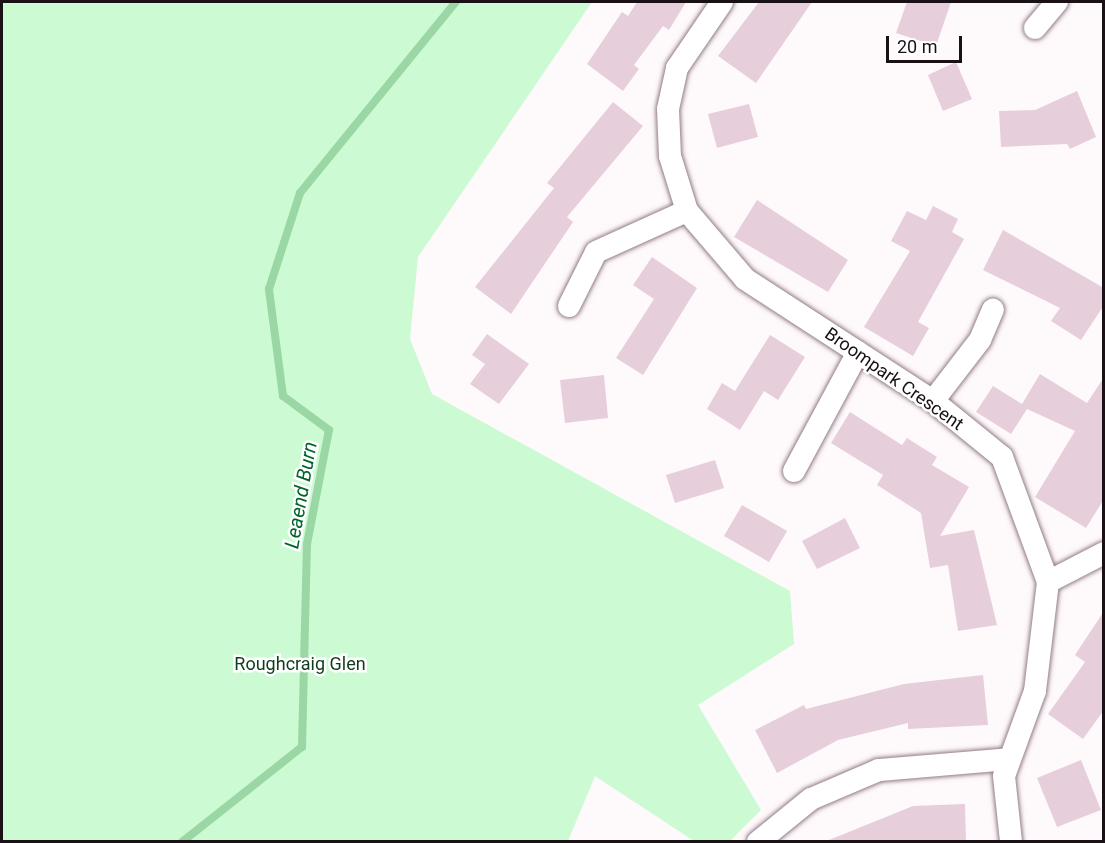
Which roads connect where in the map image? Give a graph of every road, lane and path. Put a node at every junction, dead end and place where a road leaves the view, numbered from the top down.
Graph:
1 (722, 2) edge
2 (1057, 2) edge
3 (1035, 28) dead end
4 (687, 211) junction
5 (569, 306) dead end
6 (993, 310) dead end
7 (858, 352) junction
8 (933, 401) junction
9 (794, 471) dead end
10 (1104, 553) edge
11 (1048, 582) junction
12 (1010, 759) junction
13 (758, 842) edge
14 (1011, 842) edge

1 - 4 street, Broompark Crescent
2 - 3 street
4 - 5 street
4 - 7 street, Broompark Crescent
6 - 8 street
7 - 8 street, Broompark Crescent
7 - 9 street
8 - 11 street, Broompark Crescent
10 - 11 street
11 - 12 street, Broompark Crescent
12 - 13 street
12 - 14 street, Broompark Crescent

